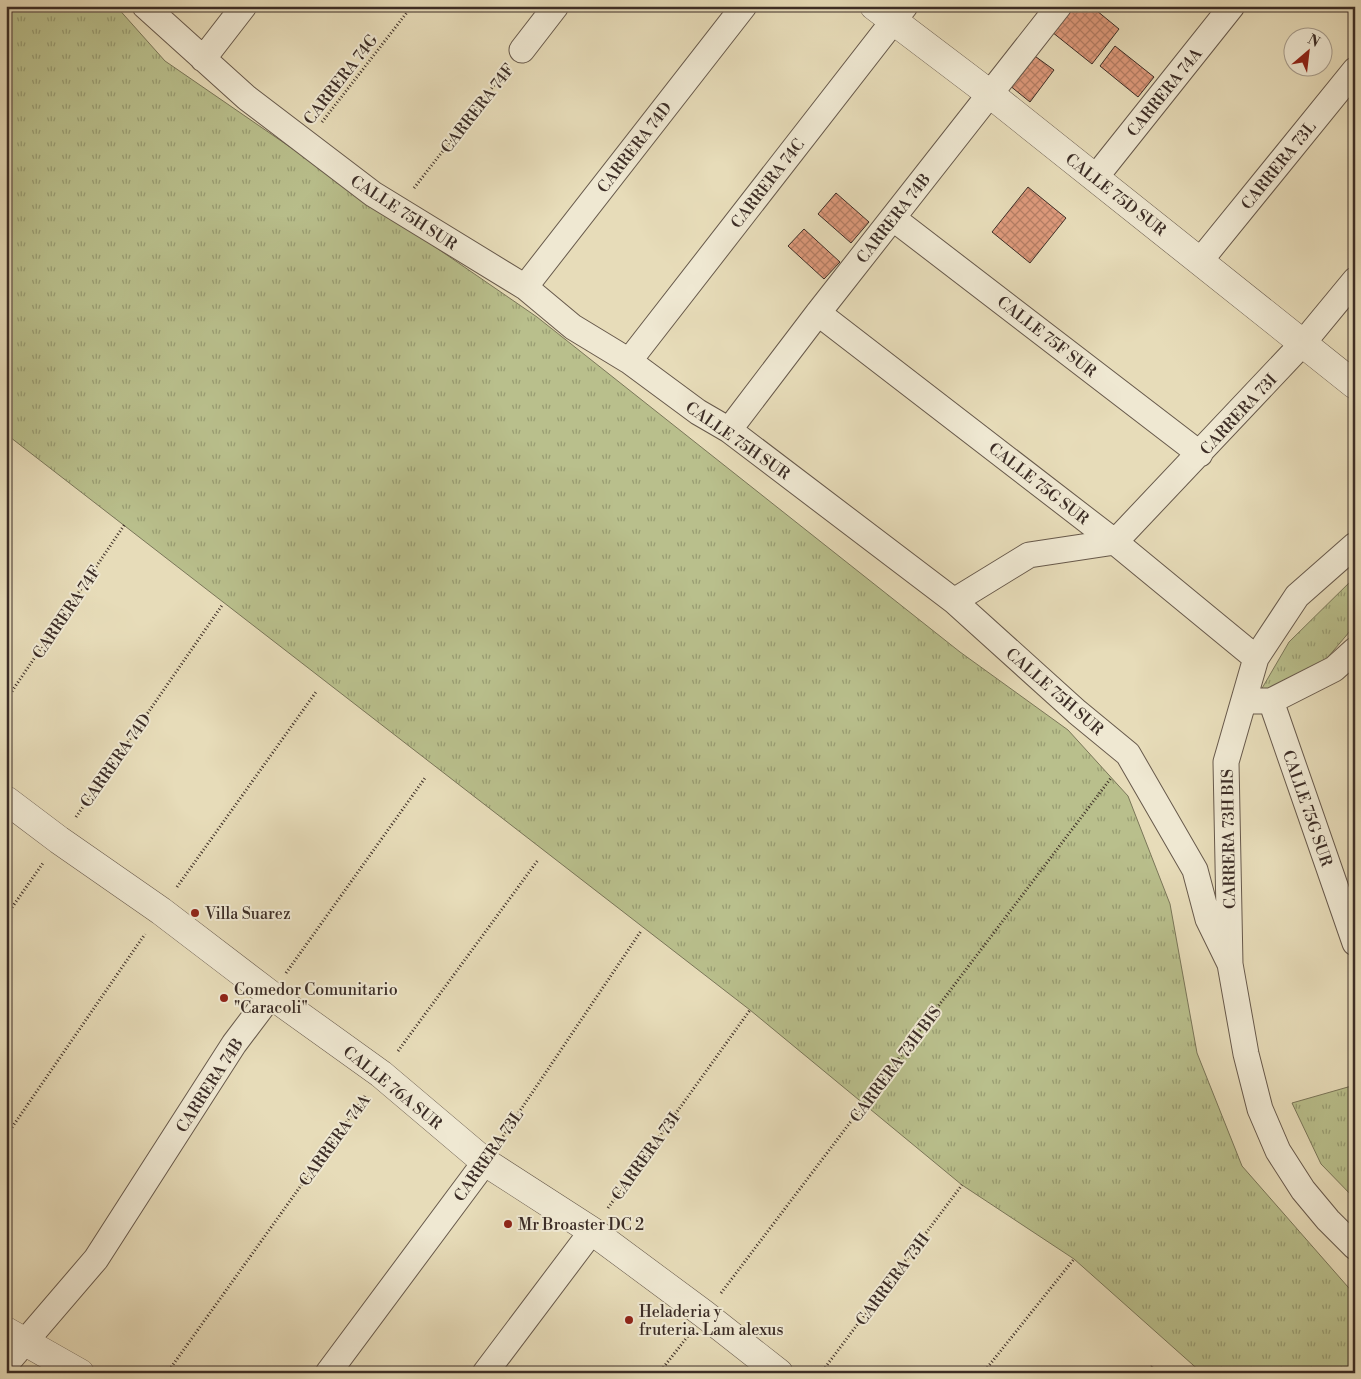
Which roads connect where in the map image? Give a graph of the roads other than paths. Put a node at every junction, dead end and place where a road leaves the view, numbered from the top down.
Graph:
1 (145, 6) edge
2 (244, 6) edge
3 (556, 6) edge
4 (744, 6) edge
5 (1059, 6) edge
6 (1232, 6) edge
7 (891, 11) edge
8 (522, 50) road end
9 (203, 59) junction
10 (1355, 70) edge
11 (990, 94) junction
12 (1095, 178) junction
13 (894, 218) junction
14 (1200, 261) junction
15 (1355, 280) edge
16 (525, 287) junction
17 (818, 313) junction
18 (1304, 343) junction
19 (629, 361) junction
20 (1355, 386) edge
21 (729, 430) junction
22 (1200, 454) junction
23 (1115, 542) junction
24 (1355, 545) edge
25 (954, 601) junction
26 (1355, 650) edge
27 (1256, 658) junction
28 (1242, 700) junction
29 (1271, 701) junction
30 (6, 800) edge
31 (1355, 943) edge
32 (1230, 964) junction
33 (270, 995) junction
34 (485, 1162) junction
35 (592, 1231) junction
36 (1355, 1247) edge
37 (16, 1336) edge
38 (6, 1364) edge
39 (80, 1373) edge
40 (328, 1373) edge
41 (484, 1373) edge
42 (779, 1373) edge

1 - 9 street, CALLE 75H SUR
2 - 9 street
3 - 8 street, CARRERA 74F
4 - 16 street, CARRERA 74D
5 - 11 street, CARRERA 74B
6 - 12 street, CARRERA 74A
7 - 11 street, CALLE 75D SUR
7 - 19 street, CARRERA 74C
9 - 16 street, CALLE 75H SUR
10 - 14 street, CARRERA 73L
11 - 12 street, CALLE 75D SUR
11 - 13 street, CARRERA 74B
12 - 14 street, CALLE 75D SUR
13 - 17 street, CARRERA 74B
13 - 22 street, CALLE 75F SUR
14 - 18 street, CALLE 75D SUR
15 - 18 street, CARRERA 73I
16 - 19 street, CALLE 75H SUR
17 - 21 street, CARRERA 74B
17 - 23 street, CALLE 75G SUR
18 - 20 street, CALLE 75D SUR
18 - 22 street, CARRERA 73I
19 - 21 street, CALLE 75H SUR
21 - 25 street, CALLE 75H SUR
22 - 23 street, CARRERA 73I
23 - 25 street
23 - 27 street, CALLE 75G SUR
24 - 27 street, CARRERA 73H BIS
25 - 32 street, CALLE 75H SUR
26 - 29 street
27 - 28 street, CARRERA 73H BIS
28 - 29 street
28 - 32 street, CARRERA 73H BIS
29 - 31 street, CALLE 75G SUR
30 - 33 street, CALLE 76A SUR
32 - 36 street, CARRERA 73H BIS
33 - 34 street, CALLE 76A SUR
33 - 37 street, CARRERA 74B
34 - 35 street, CALLE 76A SUR
34 - 40 street, CARRERA 73L
35 - 41 street
35 - 42 street, CALLE 76A SUR
37 - 38 street, CARRERA 74B
37 - 39 street

